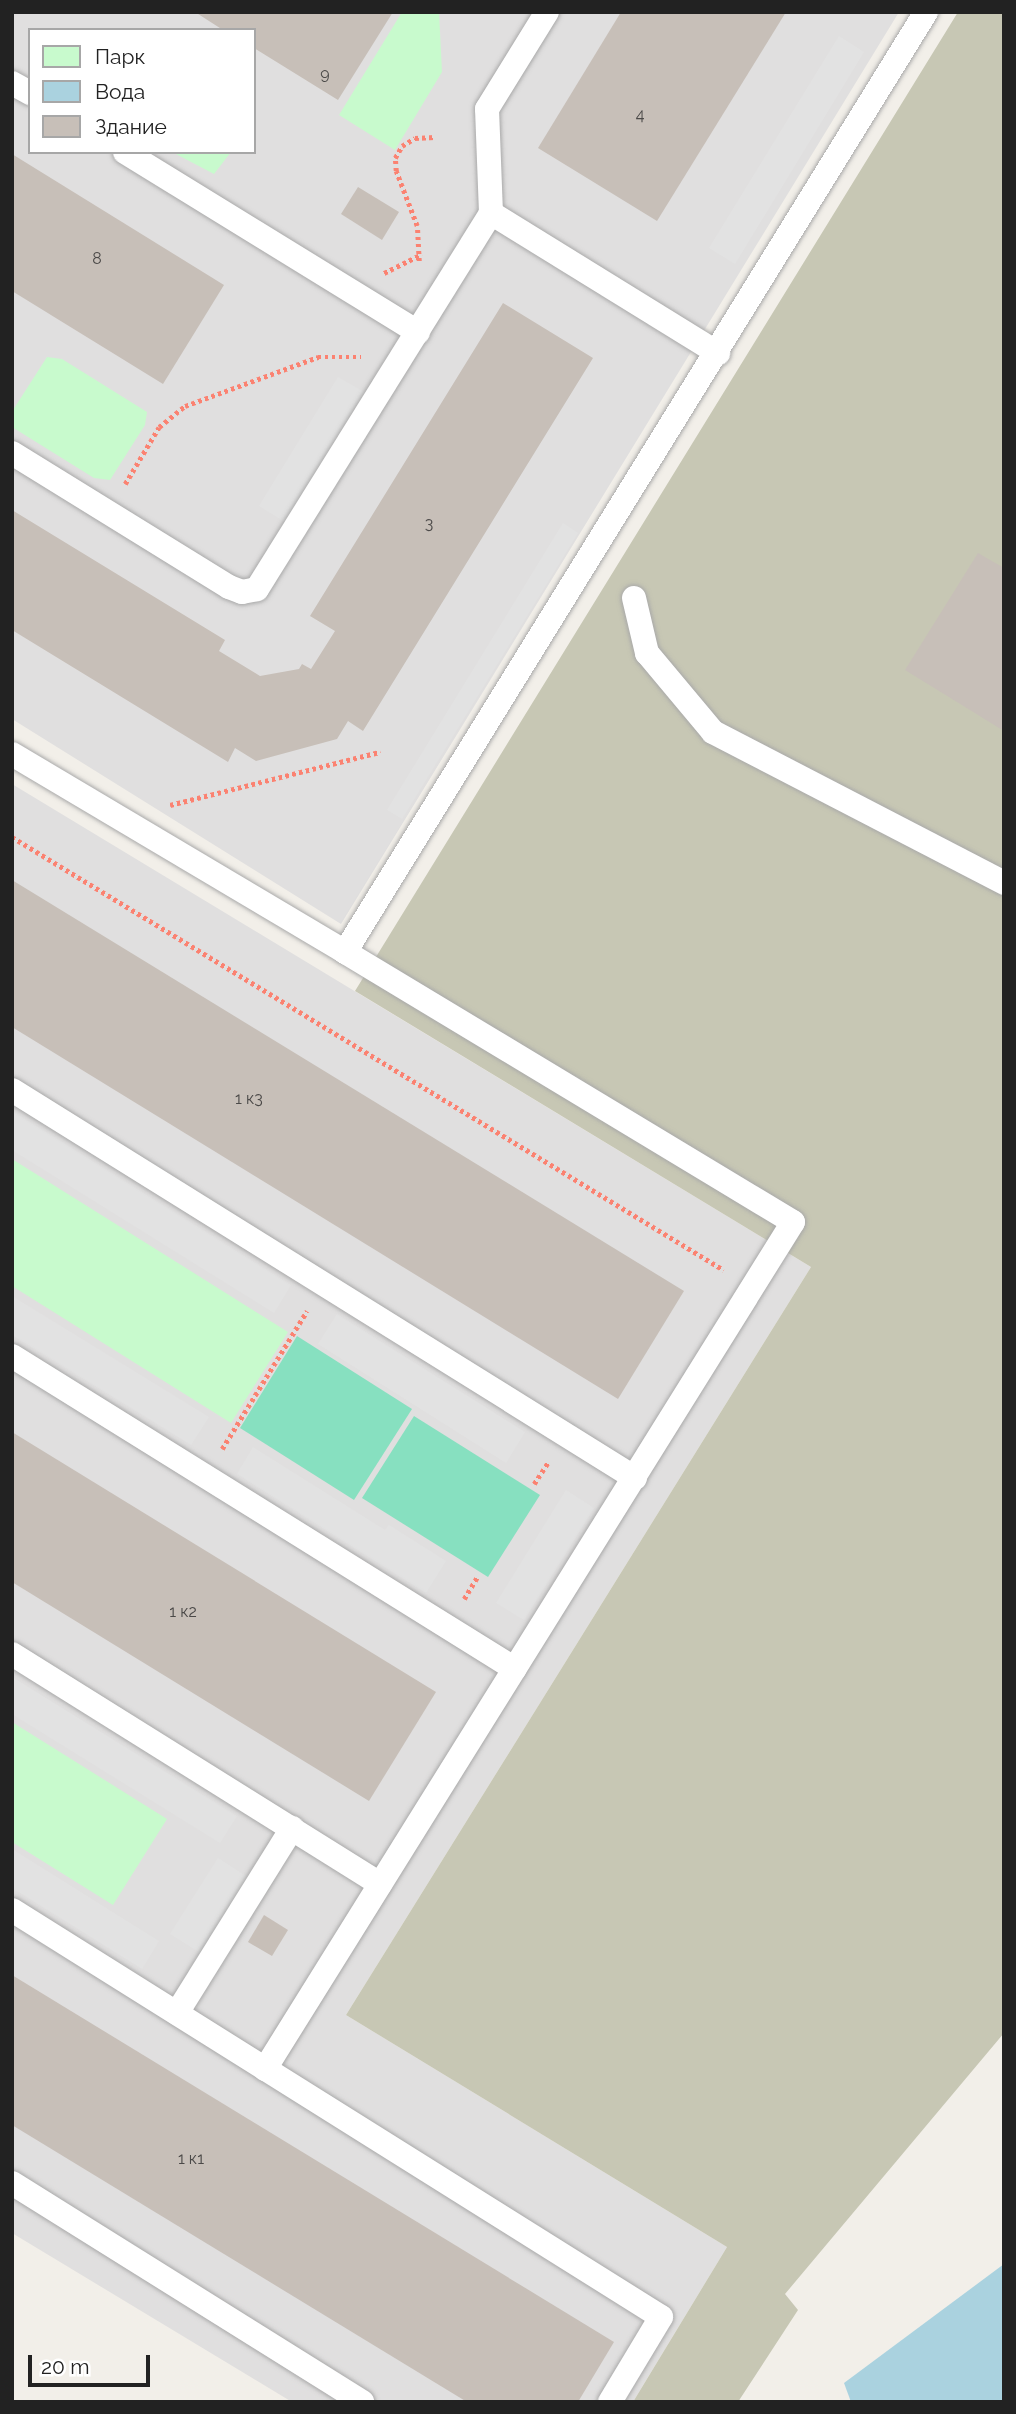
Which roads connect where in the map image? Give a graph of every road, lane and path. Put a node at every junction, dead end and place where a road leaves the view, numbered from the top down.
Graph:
1 (926, 12) edge
2 (540, 15) edge
3 (12, 83) edge
4 (28, 92) edge
5 (435, 137) dead end
6 (128, 154) edge
7 (491, 213) junction
8 (471, 247) junction
9 (420, 255) junction
10 (354, 293) junction
11 (409, 327) junction
12 (718, 353) junction
13 (392, 376) junction
14 (12, 453) edge
15 (108, 512) junction
16 (634, 598) dead end
17 (380, 752) dead end
18 (12, 754) edge
19 (170, 806) dead end
20 (12, 837) edge
21 (1004, 883) edge
22 (345, 952) junction
23 (12, 1090) edge
24 (732, 1275) dead end
25 (323, 1284) junction
26 (12, 1356) edge
27 (205, 1476) junction
28 (635, 1478) junction
29 (12, 1654) edge
30 (515, 1669) junction
31 (292, 1828) junction
32 (380, 1884) junction
33 (12, 1910) edge
34 (177, 2013) junction
35 (265, 2069) junction
36 (12, 2183) edge
37 (362, 2402) edge
38 (610, 2402) edge

1 - 12 lane
2 - 7 lane
3 - 4 lane
5 - 9 path
6 - 10 lane
7 - 8 lane
7 - 12 lane
8 - 9 path
8 - 11 lane
9 - 10 path
9 - 11 path
10 - 11 lane
11 - 13 lane
12 - 22 lane
13 - 15 path
13 - 15 lane
14 - 15 lane
16 - 21 lane
17 - 19 path
18 - 22 lane
20 - 24 path
22 - 28 lane
23 - 25 lane
25 - 27 path
25 - 28 lane
26 - 27 lane
27 - 30 lane
28 - 30 lane
29 - 31 lane
30 - 32 lane
31 - 32 lane
31 - 34 lane
32 - 35 lane
33 - 34 lane
34 - 35 lane
35 - 38 lane
36 - 37 lane

